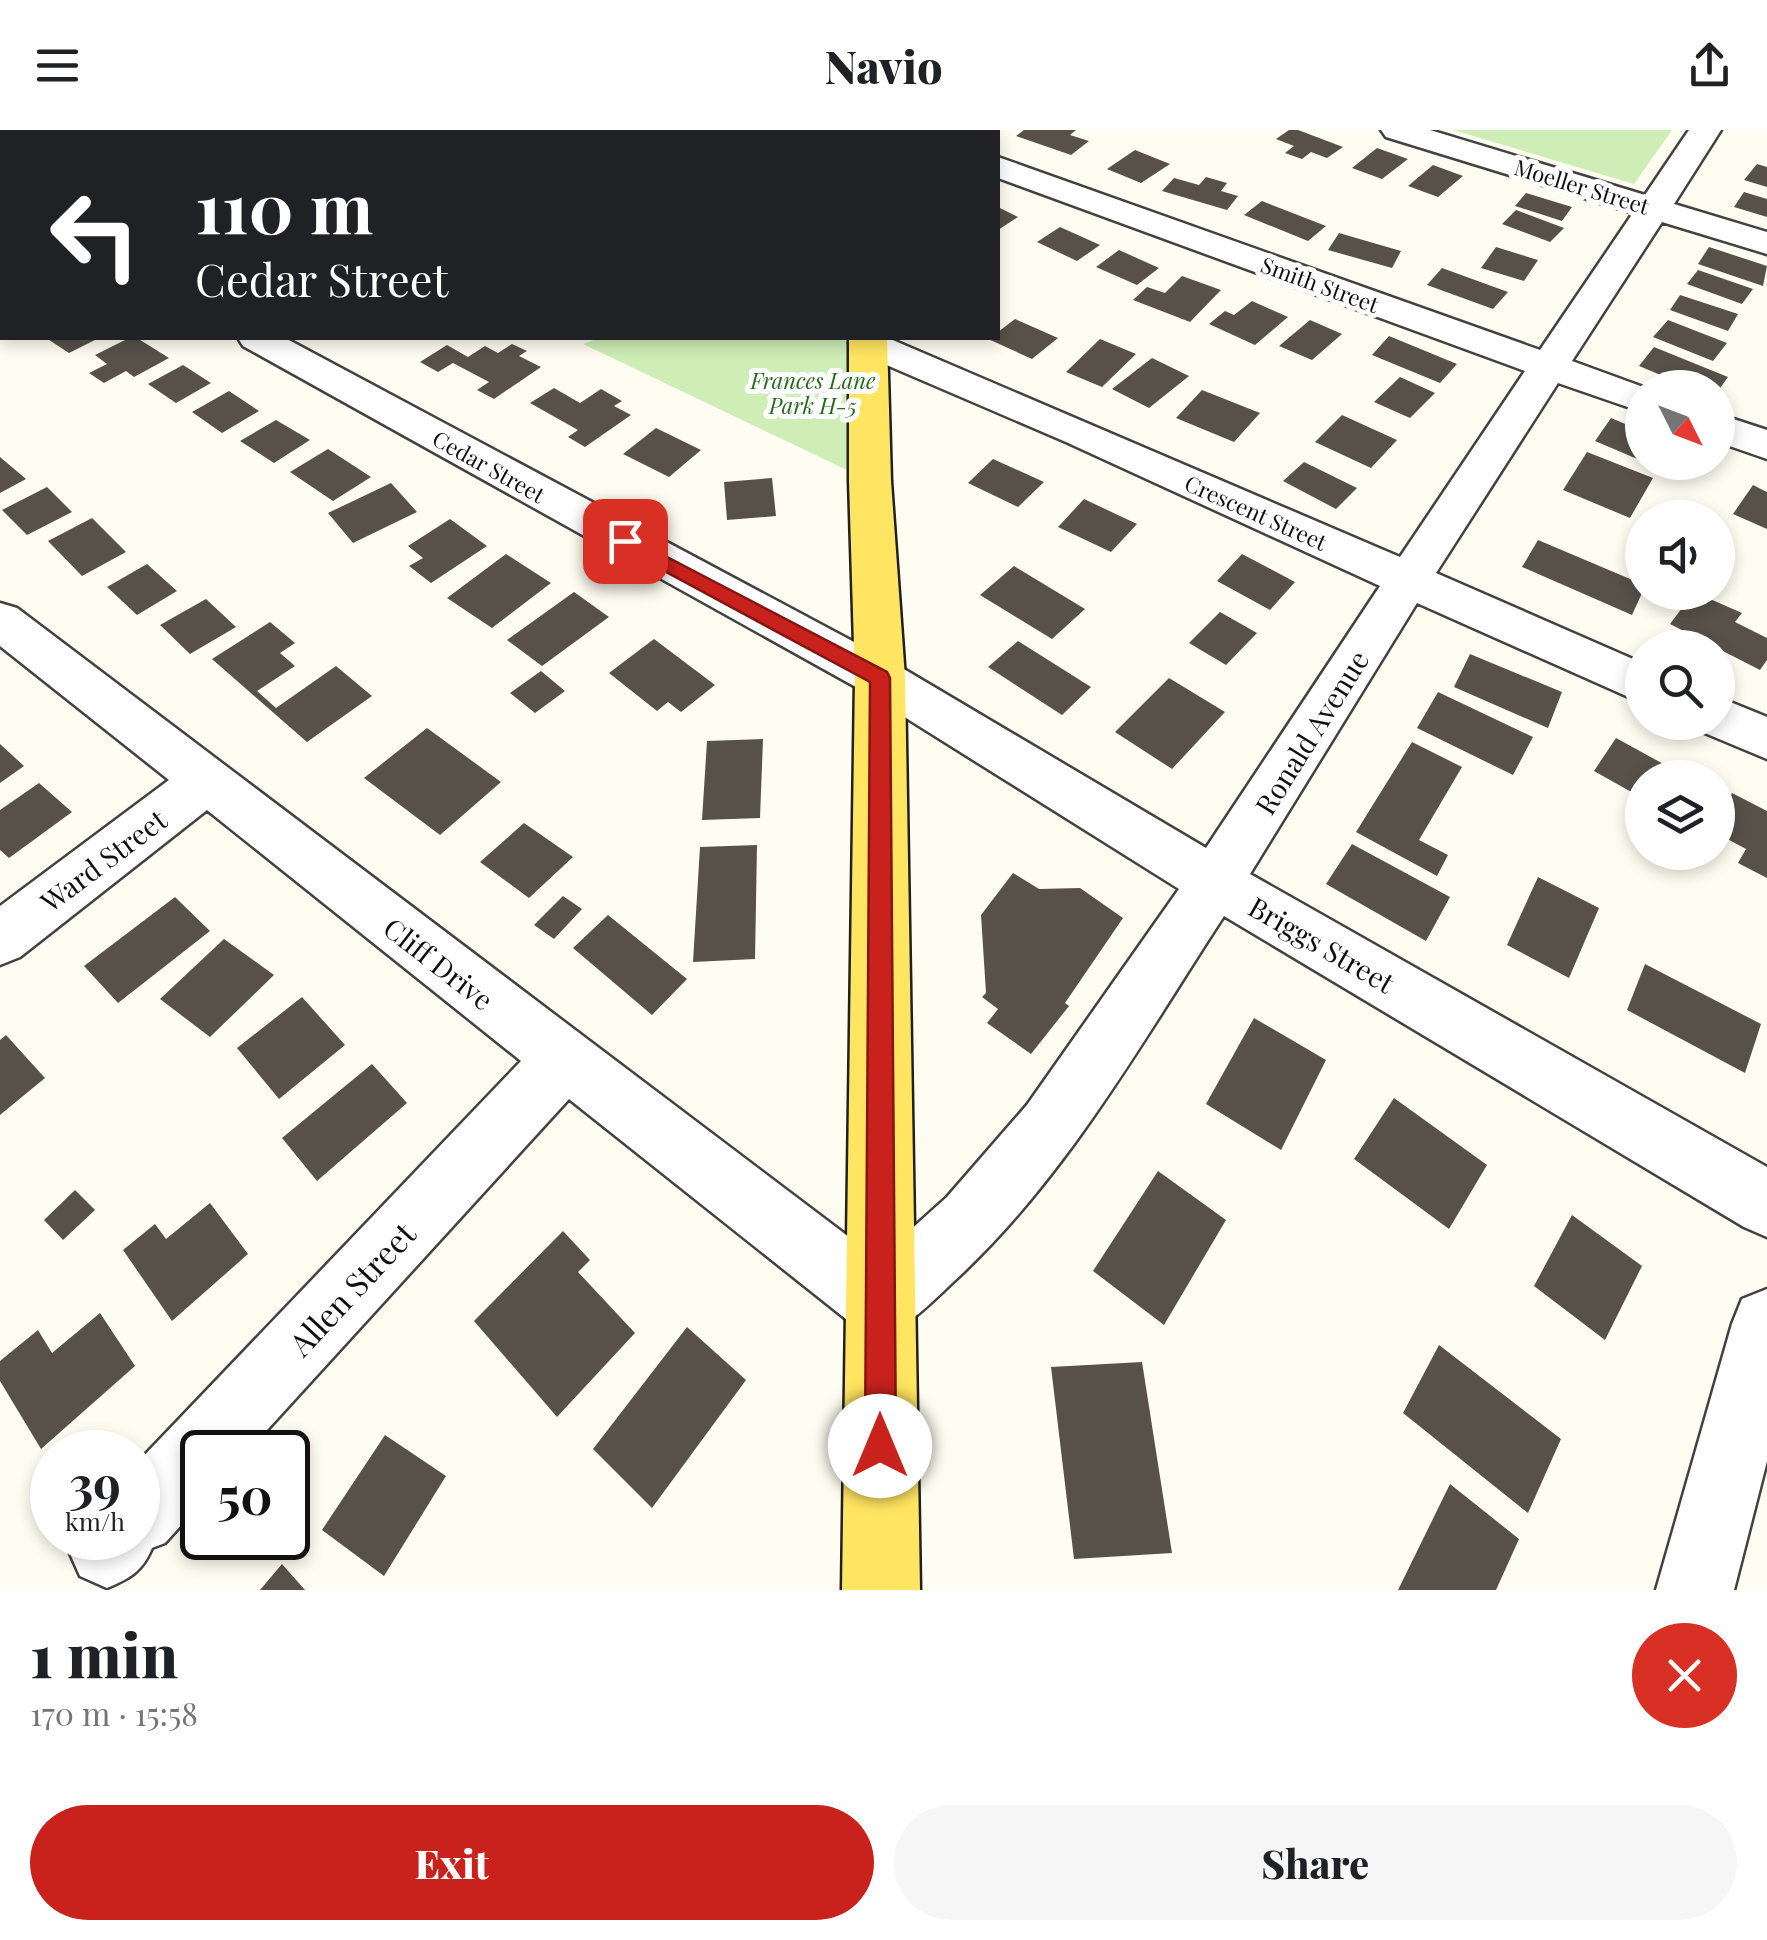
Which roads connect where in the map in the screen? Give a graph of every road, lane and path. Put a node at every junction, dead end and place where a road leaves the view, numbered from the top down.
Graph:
1 (1397, 130) edge
2 (1704, 130) edge
3 (1000, 168) edge
4 (1653, 208) junction
5 (1767, 243) edge
6 (261, 340) edge
7 (868, 340) edge
8 (1548, 366) junction
9 (1625, 394) edge
10 (1735, 433) edge
11 (1767, 445) edge
12 (1408, 580) junction
13 (0, 620) edge
14 (1625, 676) edge
15 (880, 678) junction
16 (1735, 725) edge
17 (1767, 739) edge
18 (206, 781) junction
19 (1215, 882) junction
20 (0, 939) edge
21 (564, 1060) junction
22 (1767, 1204) edge
23 (880, 1303) junction
24 (1767, 1324) edge
25 (160, 1492) edge
26 (881, 1590) edge
27 (1695, 1590) edge

1 - 4 street, Moeller Street
2 - 4 street, Ronald Avenue
3 - 8 street, Smith Street
4 - 5 street, Moeller Street
4 - 8 street, Ronald Avenue
6 - 15 street, Cedar Street
7 - 12 street, Crescent Street
7 - 15 main road
8 - 9 street, Smith Street
8 - 12 street, Ronald Avenue
10 - 11 street
12 - 14 street, Crescent Street
12 - 19 street, Ronald Avenue
13 - 18 street, Cliff Drive
15 - 19 street, Briggs Street
15 - 23 main road
16 - 17 street
18 - 20 street, Ward Street
18 - 21 street, Cliff Drive
19 - 22 street, Briggs Street
19 - 23 street, Ronald Avenue
21 - 23 street, Cliff Drive
21 - 25 street, Allen Street
23 - 26 main road
24 - 27 street

